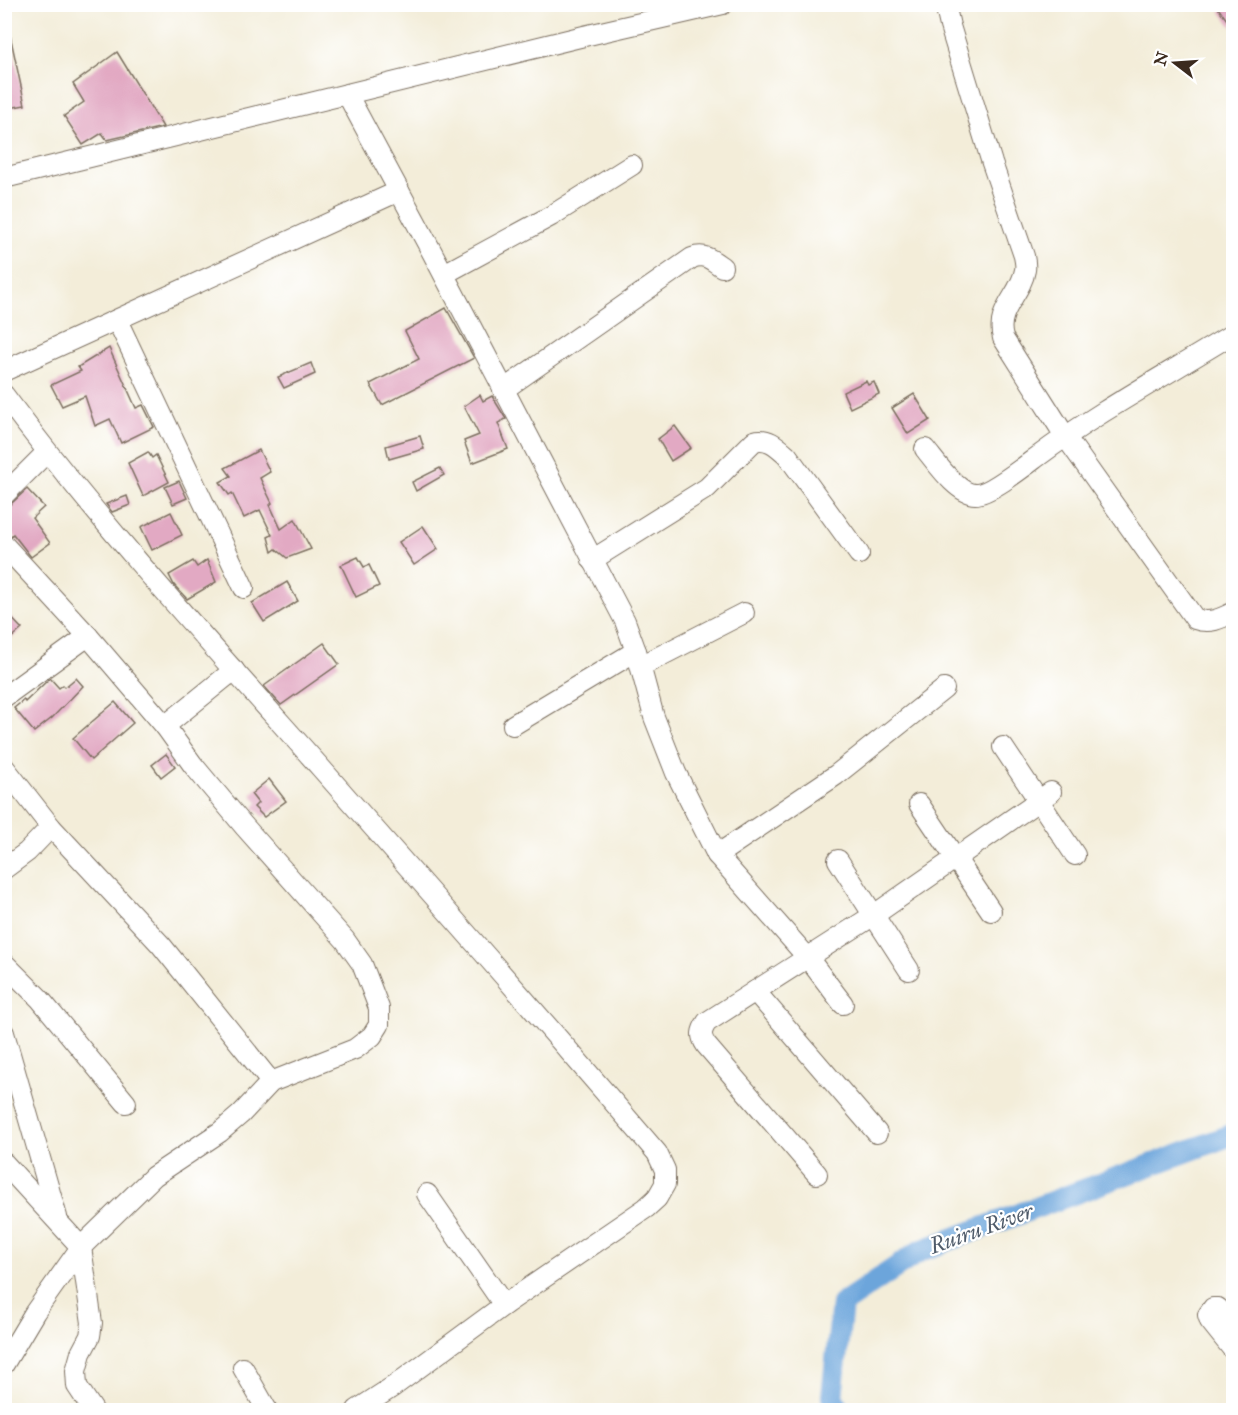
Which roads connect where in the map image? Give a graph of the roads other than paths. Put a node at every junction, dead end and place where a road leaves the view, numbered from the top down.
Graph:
1 (723, 4) edge
2 (945, 4) edge
3 (347, 94) junction
4 (632, 165) dead end
5 (4, 178) edge
6 (399, 192) junction
7 (722, 267) dead end
8 (444, 274) junction
9 (117, 320) junction
10 (1233, 333) edge
11 (4, 371) edge
12 (503, 390) junction
13 (4, 395) edge
14 (1065, 436) junction
15 (925, 449) dead end
16 (46, 452) junction
17 (4, 495) edge
18 (4, 545) edge
19 (859, 554) dead end
20 (592, 560) junction
21 (244, 588) dead end
22 (1233, 612) edge
23 (744, 613) dead end
24 (88, 636) junction
25 (638, 658) junction
26 (234, 670) junction
27 (944, 689) dead end
28 (4, 697) edge
29 (513, 725) dead end
30 (165, 726) junction
31 (1003, 747) dead end
32 (4, 767) edge
33 (1045, 796) junction
34 (919, 804) dead end
35 (51, 827) junction
36 (717, 855) junction
37 (1075, 855) dead end
38 (956, 858) junction
39 (838, 860) dead end
40 (4, 869) edge
41 (991, 911) dead end
42 (874, 915) junction
43 (808, 958) junction
44 (4, 963) edge
45 (909, 970) dead end
46 (755, 991) junction
47 (843, 1004) dead end
48 (4, 1033) edge
49 (271, 1082) junction
50 (126, 1103) dead end
51 (878, 1133) dead end
52 (4, 1163) edge
53 (817, 1174) dead end
54 (426, 1194) dead end
55 (58, 1223) junction
56 (81, 1247) junction
57 (504, 1305) junction
58 (1233, 1324) edge
59 (1233, 1351) edge
60 (4, 1364) edge
61 (243, 1368) dead end
62 (93, 1410) edge
63 (267, 1410) edge
64 (357, 1410) edge

1 - 3 street
2 - 14 street
3 - 5 street
3 - 6 street
4 - 8 street
6 - 8 street
6 - 9 street
7 - 12 street
8 - 12 street
9 - 11 street
9 - 21 street
10 - 14 street
12 - 20 street
13 - 16 street
14 - 15 street
14 - 22 street
16 - 17 street
16 - 26 street
18 - 24 street
19 - 20 street
20 - 25 street
23 - 25 street
24 - 28 street
24 - 30 street
25 - 29 street
25 - 36 street
26 - 30 street
26 - 57 street
27 - 36 street
30 - 49 street
31 - 33 street
32 - 35 street
33 - 37 street
33 - 38 street
34 - 38 street
35 - 40 street
35 - 49 street
36 - 43 street
38 - 41 street
38 - 42 street
39 - 42 street
42 - 43 street
42 - 45 street
43 - 46 street
43 - 47 street
44 - 50 street
46 - 51 street
46 - 53 street
48 - 55 street
49 - 56 street
52 - 55 street
54 - 57 street
55 - 56 street
56 - 60 street
56 - 62 street
57 - 64 street
58 - 59 street
61 - 63 street

